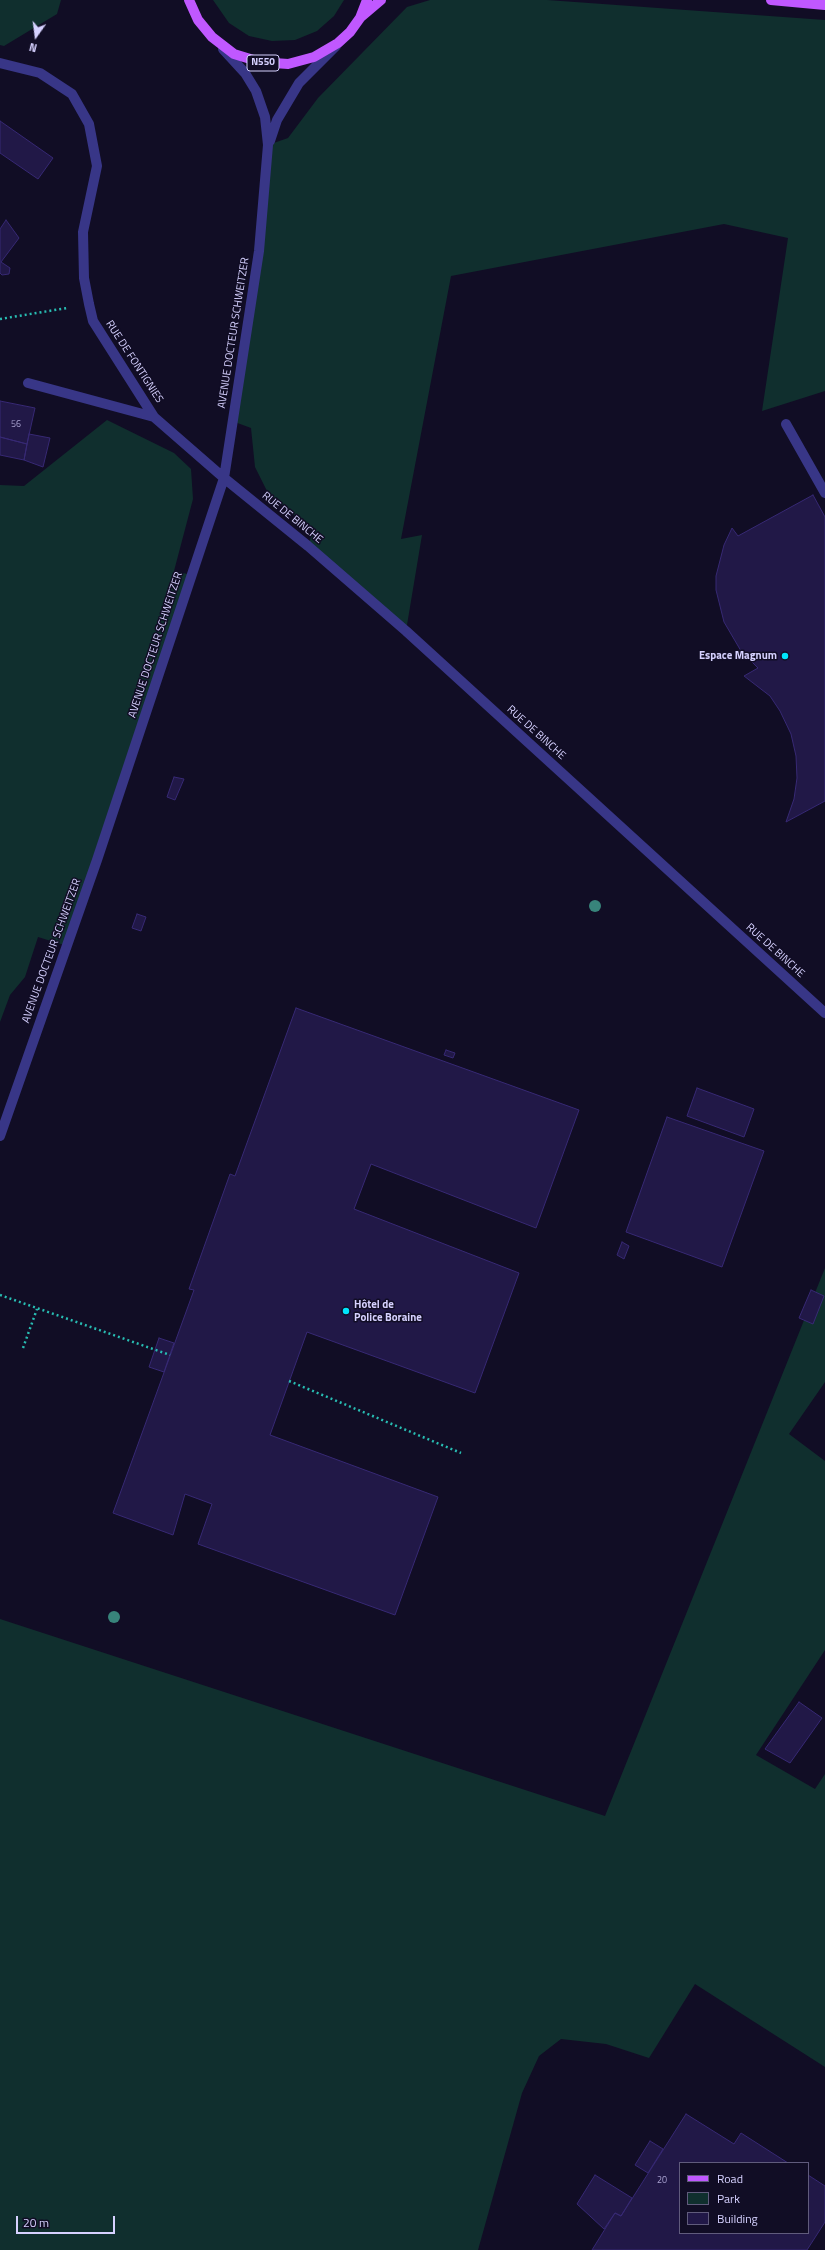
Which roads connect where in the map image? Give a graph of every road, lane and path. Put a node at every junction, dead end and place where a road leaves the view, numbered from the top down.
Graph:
1 (189, 0) edge
2 (367, 0) edge
3 (381, 0) edge
4 (771, 0) edge
5 (825, 5) edge
6 (360, 18) junction
7 (212, 37) junction
8 (338, 43) junction
9 (0, 63) edge
10 (268, 145) junction
11 (89, 304) junction
12 (0, 319) edge
13 (28, 383) dead end
14 (154, 416) junction
15 (786, 424) dead end
16 (224, 478) junction
17 (825, 493) edge
18 (825, 1013) edge
19 (0, 1136) edge
20 (0, 1295) edge
21 (38, 1309) junction
22 (23, 1348) dead end
23 (170, 1355) dead end
24 (289, 1381) dead end
25 (461, 1453) dead end

1 - 7 main road, N550
2 - 6 main road, N550
3 - 6 main road, N550
4 - 5 main road
6 - 8 main road, N550
7 - 8 main road, N550
7 - 10 street
8 - 10 street
9 - 11 street, RUE DE FONTIGNIES
10 - 16 street, AVENUE DOCTEUR SCHWEITZER
11 - 12 path
11 - 14 street, RUE DE FONTIGNIES
13 - 14 street, RUE DE FONTIGNIES
14 - 16 street, RUE DE FONTIGNIES
15 - 17 street
16 - 18 street, RUE DE BINCHE
16 - 19 street, AVENUE DOCTEUR SCHWEITZER
20 - 21 path
21 - 22 path
21 - 23 path
24 - 25 path

